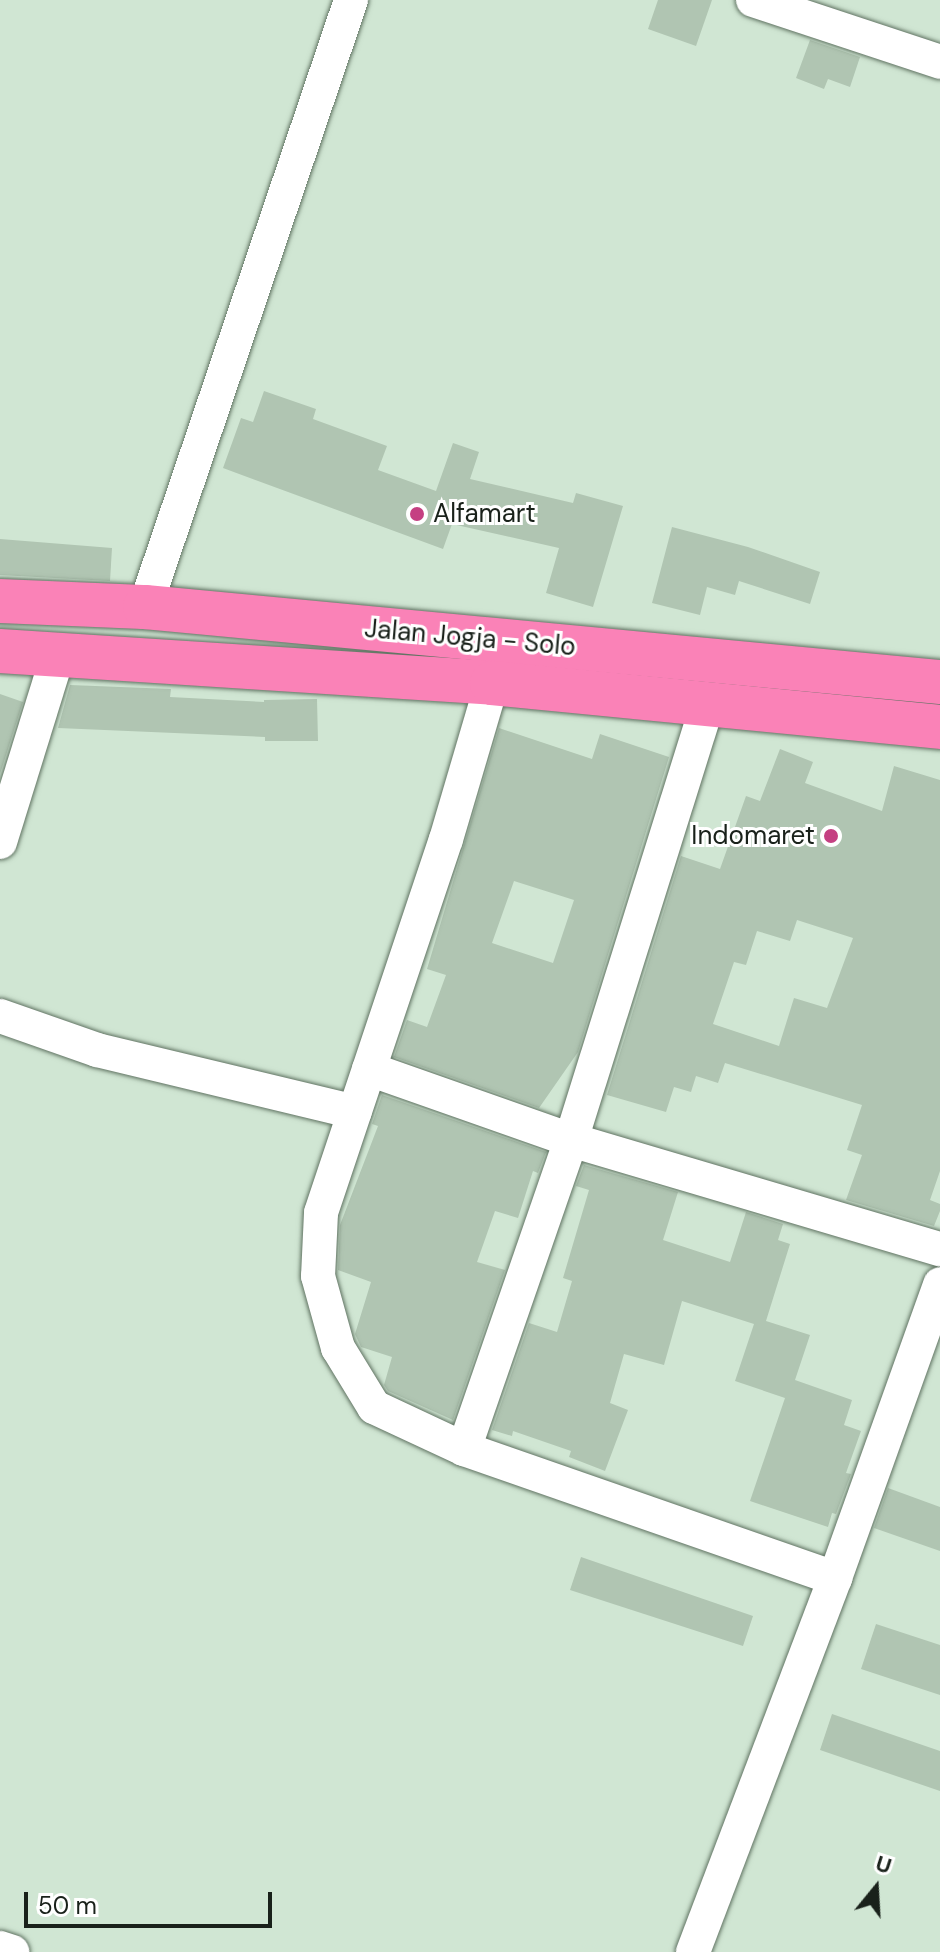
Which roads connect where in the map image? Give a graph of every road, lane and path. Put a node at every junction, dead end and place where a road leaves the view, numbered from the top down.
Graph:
1 (351, 0) edge
2 (753, 0) edge
3 (940, 62) edge
4 (0, 601) edge
5 (145, 607) junction
6 (0, 651) edge
7 (58, 655) junction
8 (940, 682) edge
9 (492, 683) junction
10 (708, 704) junction
11 (940, 727) edge
12 (0, 842) edge
13 (0, 1016) edge
14 (369, 1069) junction
15 (355, 1112) junction
16 (571, 1140) junction
17 (940, 1249) edge
18 (940, 1284) edge
19 (464, 1449) junction
20 (835, 1578) junction
21 (0, 1948) edge
22 (12, 1952) edge
23 (693, 1952) edge

1 - 5 street
2 - 3 street
4 - 5 highway, Jalan Jogja - Solo
5 - 8 highway, Jalan Jogja - Solo
6 - 7 highway, Jalan Jogja - Solo
7 - 9 highway, Jalan Jogja - Solo
7 - 12 street
9 - 10 highway, Jalan Jogja - Solo
9 - 14 street
10 - 11 highway, Jalan Jogja - Solo
10 - 16 street
13 - 15 street
14 - 15 street
14 - 16 street
15 - 19 street
16 - 17 street
16 - 19 street
18 - 20 street
19 - 20 street
20 - 23 street
21 - 22 street

